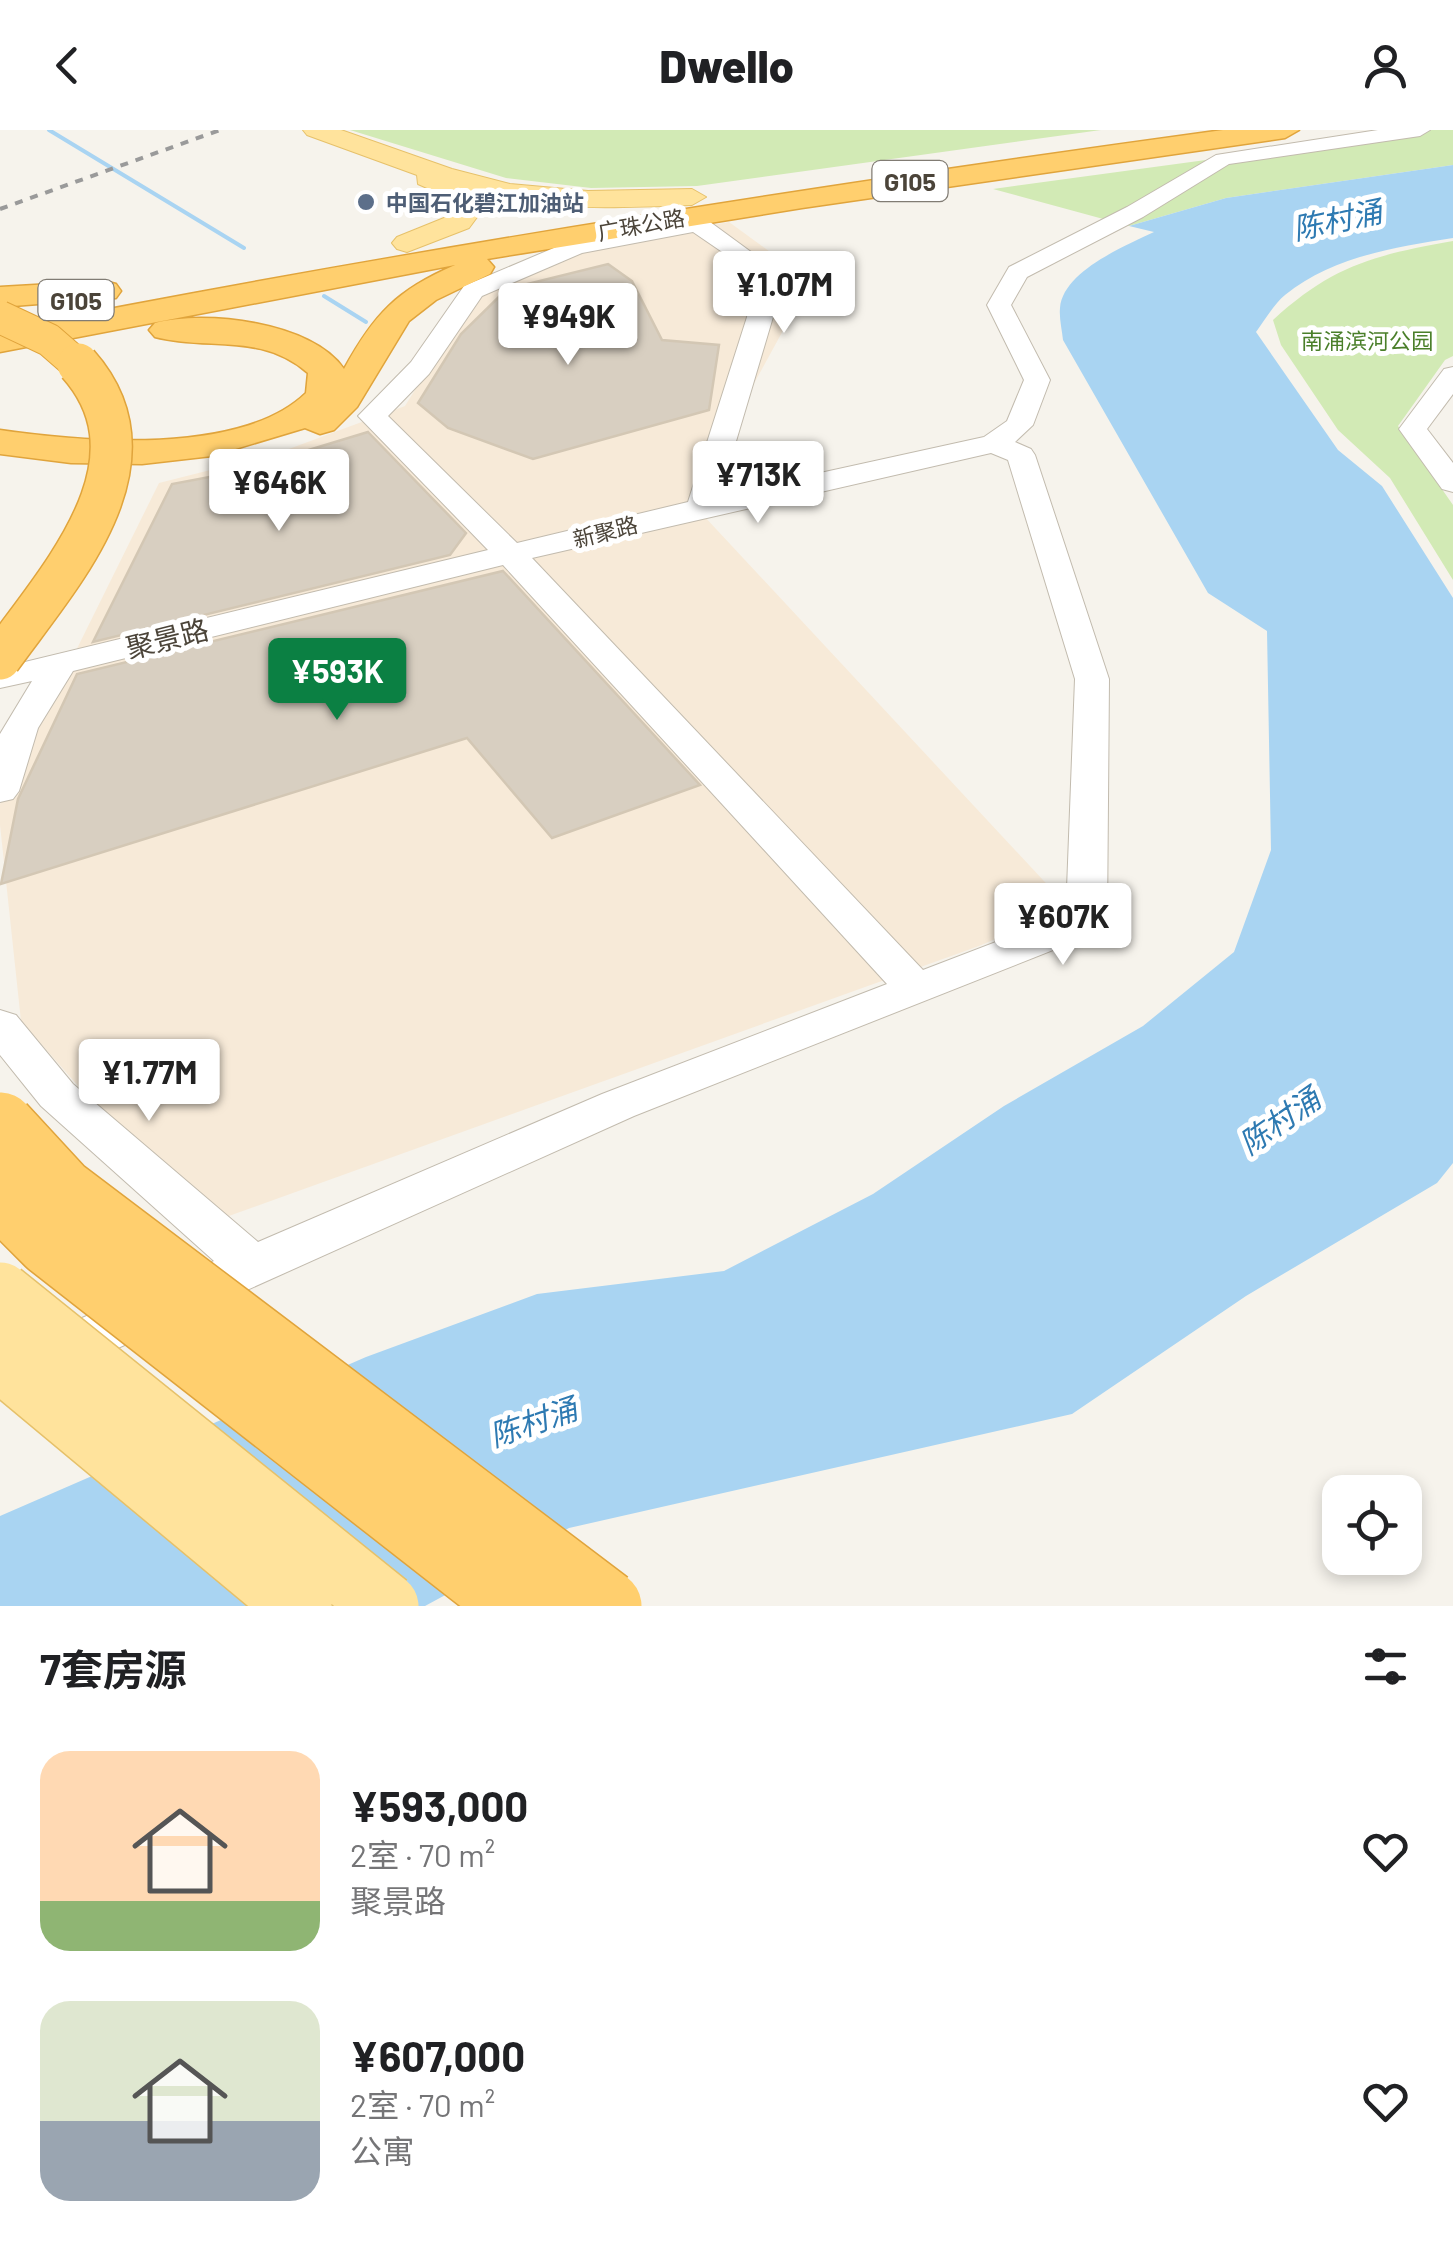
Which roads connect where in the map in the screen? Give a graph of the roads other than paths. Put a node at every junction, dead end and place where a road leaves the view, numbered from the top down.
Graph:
1 (291, 130) edge
2 (316, 130) edge
3 (1182, 130) edge
4 (1285, 130) edge
5 (1420, 130) edge
6 (692, 212) junction
7 (408, 242) junction
8 (536, 242) junction
9 (152, 288) junction
10 (0, 297) edge
11 (0, 315) edge
12 (0, 344) edge
13 (1453, 376) edge
14 (0, 442) edge
15 (994, 444) junction
16 (0, 455) edge
17 (1451, 474) edge
18 (701, 508) junction
19 (507, 552) junction
20 (0, 658) edge
21 (60, 664) junction
22 (0, 669) edge
23 (0, 678) edge
24 (1, 782) edge
25 (916, 989) junction
26 (0, 1025) edge
27 (0, 1100) edge
28 (29, 1112) edge
29 (0, 1190) edge
30 (254, 1266) junction
31 (0, 1295) edge
32 (0, 1357) edge
33 (0, 1377) edge
34 (299, 1606) edge
35 (386, 1606) edge
36 (518, 1606) edge
37 (606, 1606) edge

1 - 7 main road
2 - 6 main road
3 - 6 highway, 广珠公路 / G105
4 - 6 highway, 广珠公路 / G105
5 - 15 street
6 - 7 highway, 广珠公路 / G105
6 - 8 highway, 广珠公路 / G105
6 - 18 street
6 - 19 street
7 - 9 highway, 广珠公路 / G105
8 - 12 highway, 广珠公路 / G105
8 - 16 highway
9 - 10 highway
9 - 11 highway, 广珠公路 / G105
11 - 20 highway, bridge
12 - 14 highway
13 - 17 street
15 - 18 street, 新聚路
15 - 25 street
18 - 19 street, 新聚路
19 - 21 street, 聚景路
19 - 22 street, 聚景路
19 - 25 street
21 - 23 street, 聚景路
21 - 24 street
25 - 30 street
26 - 28 street
27 - 28 street
28 - 30 street
28 - 37 highway, bridge
29 - 36 highway, bridge
30 - 33 street
31 - 35 main road, bridge
32 - 34 main road, bridge

